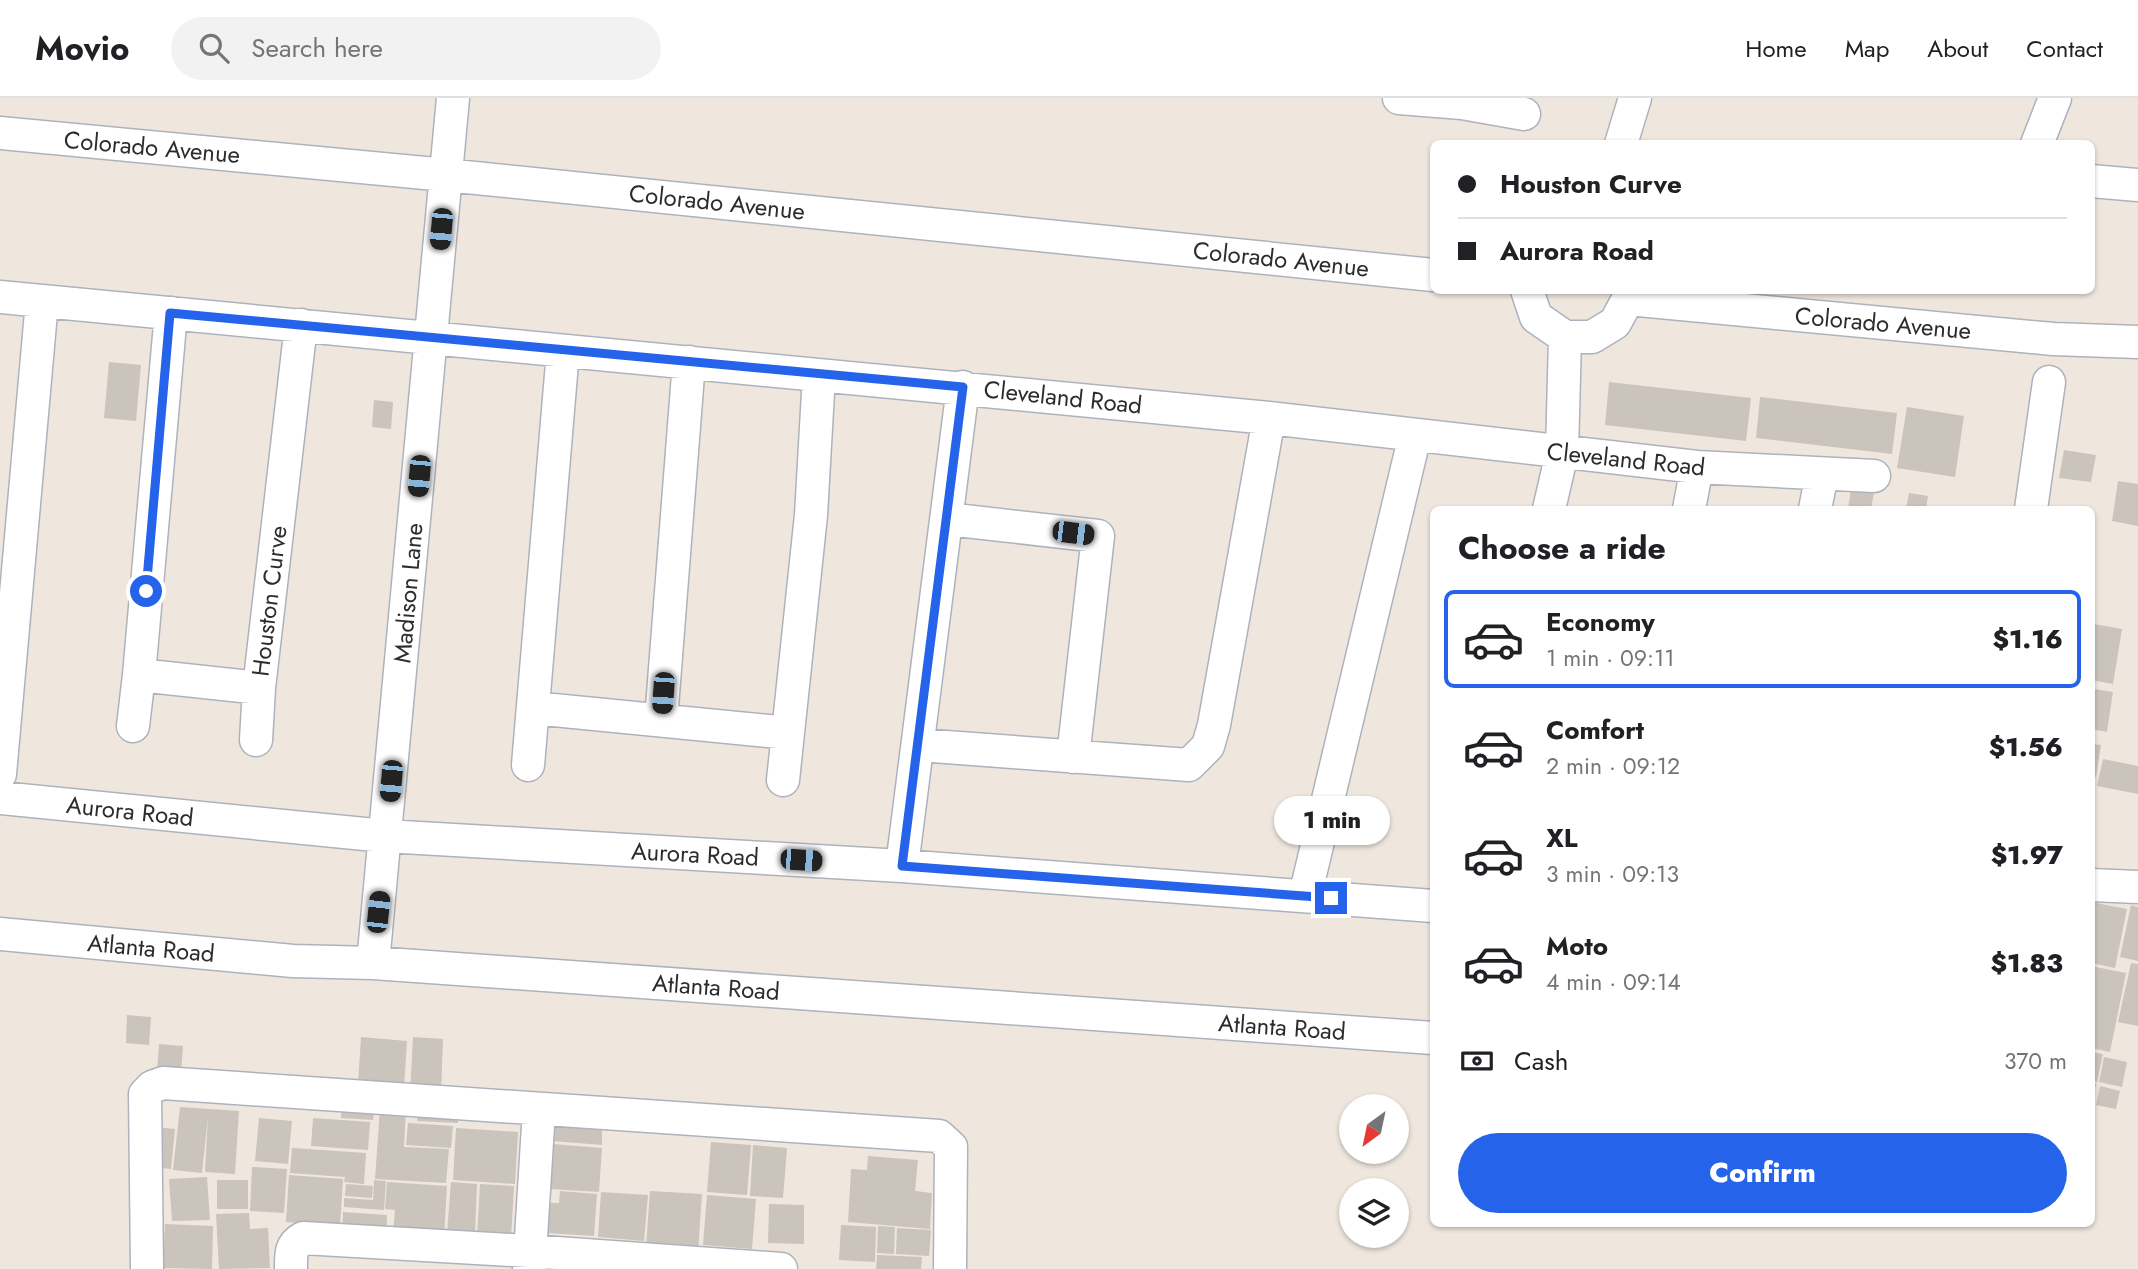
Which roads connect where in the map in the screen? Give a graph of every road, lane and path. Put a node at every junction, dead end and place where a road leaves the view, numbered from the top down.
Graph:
1 (453, 98) edge
2 (1399, 98) edge
3 (1634, 98) edge
4 (2056, 98) edge
5 (1463, 101) edge
6 (1524, 114) dead end
7 (0, 133) edge
8 (1627, 140) edge
9 (2038, 140) edge
10 (446, 175) junction
11 (2095, 181) edge
12 (2138, 185) edge
13 (1430, 275) edge
14 (1528, 294) edge
15 (1628, 295) edge
16 (0, 297) edge
17 (42, 301) junction
18 (170, 313) junction
19 (301, 326) junction
20 (1565, 337) junction
21 (432, 338) junction
22 (2138, 342) edge
23 (562, 351) junction
24 (689, 362) junction
25 (819, 376) junction
26 (2049, 382) dead end
27 (963, 387) junction
28 (1269, 418) junction
29 (1415, 435) junction
30 (1562, 453) junction
31 (1697, 467) junction
32 (1822, 474) junction
33 (1874, 476) dead end
34 (1550, 506) edge
35 (1690, 506) edge
36 (1816, 506) edge
37 (2031, 506) edge
38 (947, 519) junction
39 (139, 675) junction
40 (259, 688) junction
41 (533, 708) junction
42 (661, 720) junction
43 (133, 726) dead end
44 (788, 733) junction
45 (256, 740) dead end
46 (919, 746) junction
47 (1073, 757) junction
48 (528, 765) dead end
49 (0, 774) edge
50 (783, 780) dead end
51 (0, 798) edge
52 (385, 836) junction
53 (902, 866) junction
54 (2095, 885) edge
55 (2138, 887) edge
56 (1306, 896) junction
57 (1430, 906) edge
58 (0, 934) edge
59 (373, 963) junction
60 (1430, 1035) edge
61 (539, 1110) junction
62 (529, 1260) edge
63 (670, 1265) edge
64 (147, 1269) edge
65 (291, 1269) edge
66 (781, 1269) edge
67 (950, 1269) edge

1 - 10 street, Madison Lane
2 - 5 street
3 - 8 street
4 - 9 street
5 - 6 street
7 - 10 street, Colorado Avenue
10 - 13 street, Colorado Avenue
10 - 21 street, Madison Lane
11 - 12 street
14 - 20 street
15 - 20 street
15 - 22 street, Colorado Avenue
16 - 17 street, Cleveland Road
17 - 18 street, Cleveland Road
17 - 49 street
18 - 19 street, Cleveland Road
18 - 39 street
19 - 21 street, Cleveland Road
19 - 40 street, Houston Curve
20 - 30 street
21 - 23 street, Cleveland Road
21 - 52 street, Madison Lane
23 - 24 street, Cleveland Road
23 - 41 street
24 - 25 street, Cleveland Road
24 - 42 street
25 - 27 street, Cleveland Road
25 - 44 street
26 - 37 street
27 - 28 street, Cleveland Road
27 - 38 street
28 - 29 street, Cleveland Road
28 - 47 street
29 - 30 street, Cleveland Road
29 - 56 street
30 - 31 street, Cleveland Road
30 - 34 street
31 - 32 street, Cleveland Road
31 - 35 street
32 - 33 street, Cleveland Road
32 - 36 street
38 - 46 street
38 - 47 street
39 - 40 street, Houston Curve
39 - 43 street
40 - 45 street
41 - 42 street
41 - 48 street
42 - 44 street
44 - 50 street
46 - 47 street
46 - 53 street
51 - 52 street, Aurora Road
52 - 53 street, Aurora Road
52 - 59 street, Madison Lane
53 - 56 street, Aurora Road
54 - 55 street
56 - 57 street, Aurora Road
58 - 59 street, Atlanta Road
59 - 60 street, Atlanta Road
61 - 62 street
61 - 64 street
61 - 67 street
62 - 63 street
62 - 65 street
63 - 66 street

